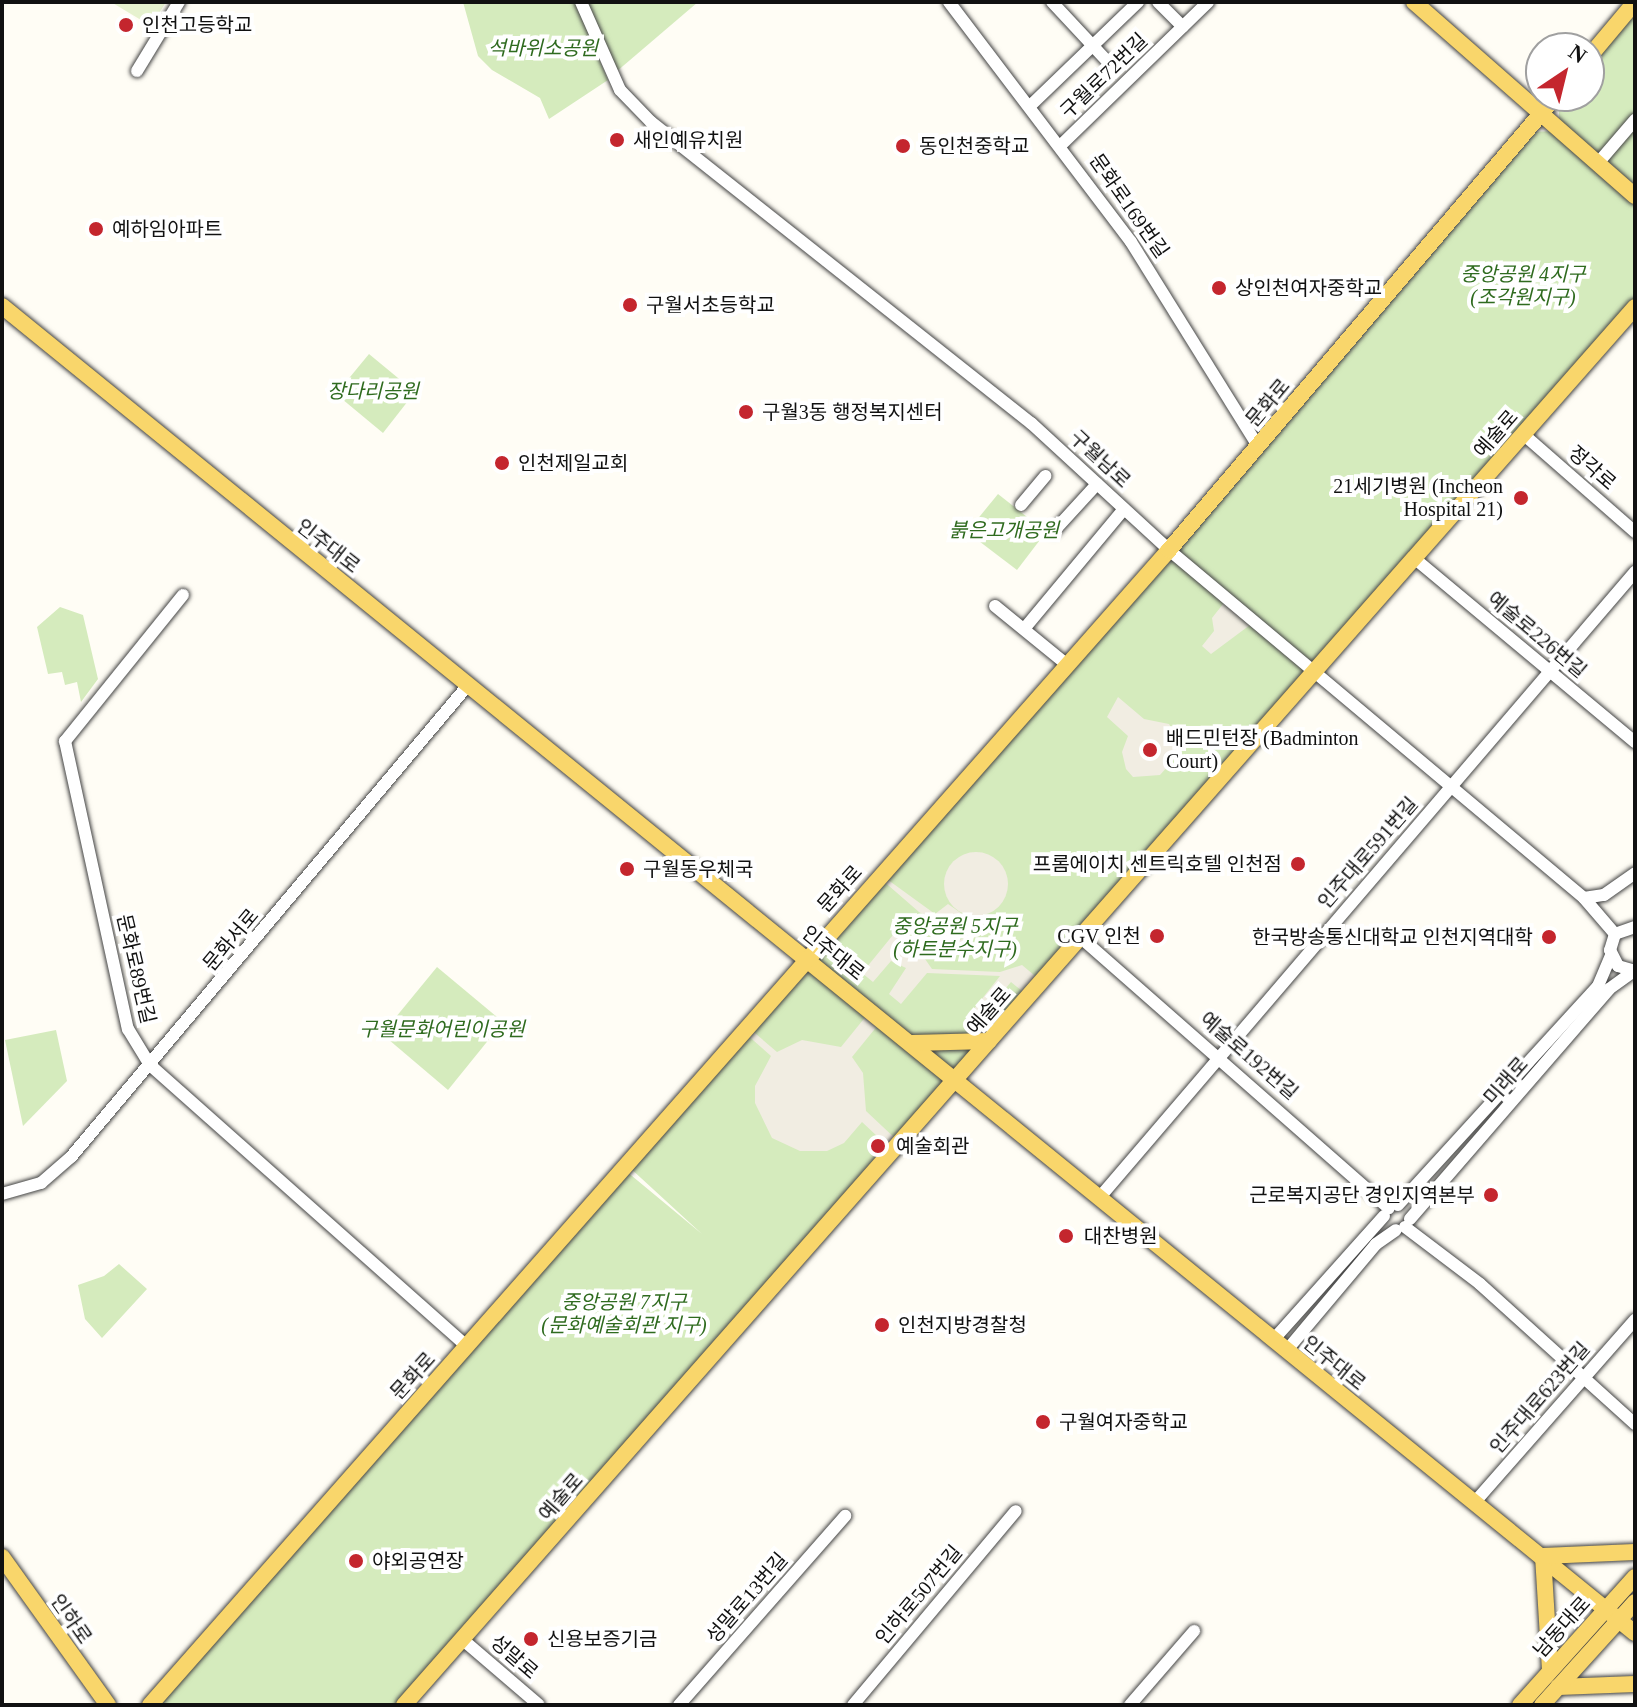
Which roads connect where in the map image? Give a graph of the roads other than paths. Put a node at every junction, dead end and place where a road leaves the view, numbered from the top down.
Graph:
1 (179, 2) edge
2 (581, 2) edge
3 (949, 2) edge
4 (1052, 2) edge
5 (1138, 2) edge
6 (1158, 2) edge
7 (1208, 2) edge
8 (1414, 2) edge
9 (1635, 2) edge
10 (1183, 27) junction
11 (1605, 38) edge
12 (1093, 46) junction
13 (1107, 61) dead end
14 (137, 71) dead end
15 (1031, 105) junction
16 (1541, 113) junction
17 (1635, 120) edge
18 (1061, 145) junction
19 (1598, 163) junction
20 (1632, 188) edge
21 (2, 306) edge
22 (1635, 307) edge
23 (1523, 434) junction
24 (1258, 446) junction
25 (1045, 476) dead end
26 (1097, 484) junction
27 (1021, 505) dead end
28 (1124, 509) junction
29 (1054, 531) dead end
30 (1635, 532) edge
31 (1169, 550) junction
32 (1414, 558) junction
33 (1635, 572) edge
34 (183, 595) dead end
35 (995, 606) dead end
36 (1024, 629) junction
37 (1066, 664) junction
38 (1550, 671) junction
39 (1313, 673) junction
40 (469, 684) junction
41 (1635, 742) edge
42 (1450, 788) junction
43 (1635, 873) edge
44 (1584, 898) junction
45 (1635, 927) edge
46 (1615, 934) junction
47 (1080, 937) junction
48 (1611, 956) junction
49 (806, 957) junction
50 (1634, 971) edge
51 (989, 1041) junction
52 (912, 1043) junction
53 (1220, 1057) junction
54 (150, 1065) junction
55 (956, 1078) junction
56 (2, 1194) edge
57 (1100, 1197) junction
58 (1390, 1210) junction
59 (1403, 1225) junction
60 (1635, 1320) edge
61 (1280, 1344) junction
62 (467, 1346) junction
63 (1584, 1378) junction
64 (1635, 1424) edge
65 (1474, 1503) junction
66 (1016, 1511) dead end
67 (845, 1516) dead end
68 (1635, 1552) edge
69 (1543, 1556) junction
70 (2, 1557) edge
71 (1635, 1577) edge
72 (1635, 1602) edge
73 (1612, 1614) junction
74 (1194, 1631) dead end
75 (1635, 1633) edge
76 (462, 1639) junction
77 (1550, 1670) junction
78 (1635, 1684) edge
79 (1558, 1687) junction
80 (1545, 1704) edge
81 (108, 1705) edge
82 (150, 1705) edge
83 (404, 1705) edge
84 (539, 1705) edge
85 (679, 1705) edge
86 (853, 1705) edge
87 (1130, 1705) edge
88 (1520, 1705) edge

1 - 14 street
2 - 26 street, 구월남로
3 - 15 street, 문화로169번길
4 - 12 street
5 - 12 street
6 - 10 street
7 - 10 street, 구월로72번길
8 - 16 main road
9 - 11 main road
10 - 18 street, 구월로72번길
12 - 13 street
12 - 15 street
15 - 18 street, 문화로169번길
16 - 19 main road
16 - 24 main road, 문화로
17 - 19 street
18 - 24 street, 문화로169번길
19 - 20 main road
21 - 40 main road, 인주대로
22 - 23 main road, 예술로
23 - 30 street, 정각로
23 - 32 main road, 예술로
24 - 31 main road, 문화로
25 - 27 street
26 - 28 street, 구월남로
26 - 29 street
28 - 31 street, 구월남로
28 - 36 street
31 - 37 main road, 문화로
31 - 39 street, 구월남로
32 - 38 street, 예술로226번길
32 - 39 main road, 예술로
33 - 38 street, 인주대로591번길
34 - 54 street, 문화로89번길
35 - 36 street
36 - 37 street
37 - 49 main road, 문화로
38 - 41 street, 예술로226번길
38 - 42 street, 인주대로591번길
39 - 42 street, 구월남로
39 - 47 main road, 예술로
40 - 49 main road, 인주대로
40 - 54 street, 문화서로
42 - 44 street, 구월남로
42 - 53 street, 인주대로591번길
43 - 44 street
44 - 46 street, 구월남로
45 - 46 street
46 - 48 street, 미래로
47 - 51 main road, 예술로
47 - 53 street, 예술로192번길
48 - 50 street
48 - 58 street, 미래로
49 - 52 main road, 인주대로
49 - 62 main road, 문화로
50 - 59 street, 미래로
51 - 52 main road
51 - 55 main road, 예술로
52 - 55 main road, 인주대로
53 - 57 street, 인주대로591번길
53 - 58 street, 예술로192번길
54 - 56 street, 문화서로
54 - 62 street, 문화로89번길
55 - 57 main road, 인주대로
55 - 76 main road, 예술로
57 - 61 main road, 인주대로
58 - 59 street
58 - 59 street
58 - 61 street, 미래로
59 - 61 street, 미래로
59 - 63 street
60 - 63 street, 인주대로623번길
61 - 65 main road, 인주대로
62 - 82 main road, 문화로
63 - 64 street
63 - 65 street, 인주대로623번길
65 - 69 main road, 인주대로
66 - 86 street, 인하로507번길
67 - 85 street, 성말로13번길
68 - 69 main road
69 - 73 main road, 인주대로
69 - 77 main road
70 - 81 main road, 인하로
71 - 73 main road, 남동대로
72 - 73 main road, 남동대로
73 - 75 main road, 인주대로
73 - 77 main road, 남동대로
73 - 79 main road, 남동대로
74 - 87 street
76 - 83 main road, 예술로
76 - 84 street, 성말로
77 - 88 main road, 남동대로
78 - 79 main road
79 - 80 main road, 남동대로

